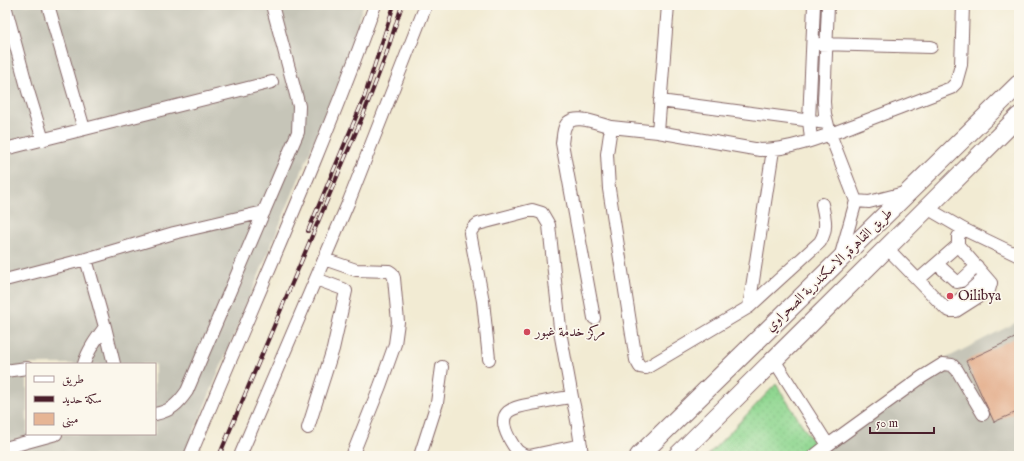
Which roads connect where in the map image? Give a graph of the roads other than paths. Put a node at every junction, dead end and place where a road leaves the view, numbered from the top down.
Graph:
1 (48, 5) edge
2 (272, 5) edge
3 (376, 5) edge
4 (426, 5) edge
5 (668, 5) edge
6 (814, 5) edge
7 (828, 5) edge
8 (963, 5) edge
9 (6, 9) edge
10 (813, 44) junction
11 (827, 44) junction
12 (931, 47) dead end
13 (272, 82) dead end
14 (1019, 84) edge
15 (660, 101) junction
16 (1019, 116) edge
17 (809, 121) junction
18 (611, 127) junction
19 (828, 128) junction
20 (84, 129) junction
21 (658, 132) junction
22 (811, 139) junction
23 (43, 140) junction
24 (6, 146) edge
25 (773, 150) junction
26 (909, 192) junction
27 (856, 201) junction
28 (822, 204) dead end
29 (927, 208) junction
30 (264, 212) junction
31 (963, 229) junction
32 (958, 245) junction
33 (887, 248) junction
34 (1019, 256) edge
35 (86, 259) junction
36 (324, 259) junction
37 (840, 260) junction
38 (937, 264) junction
39 (977, 266) junction
40 (316, 279) junction
41 (5, 280) edge
42 (918, 280) junction
43 (749, 307) junction
44 (594, 318) dead end
45 (105, 327) junction
46 (489, 359) dead end
47 (774, 360) junction
48 (84, 363) edge
49 (114, 363) edge
50 (442, 367) dead end
51 (26, 368) edge
52 (5, 371) edge
53 (572, 397) junction
54 (156, 414) edge
55 (983, 414) dead end
56 (308, 428) dead end
57 (52, 435) edge
58 (828, 445) junction
59 (5, 448) edge
60 (582, 450) edge
61 (190, 456) edge
62 (240, 456) edge
63 (352, 456) edge
64 (420, 456) edge
65 (639, 456) edge
66 (677, 456) edge
67 (814, 456) edge

1 - 20 street
2 - 30 street
3 - 61 street
4 - 36 street
5 - 15 street
6 - 10 street
7 - 11 street
8 - 19 street
9 - 23 street
10 - 11 street
10 - 17 street
11 - 12 street
11 - 19 street
13 - 20 street
14 - 26 highway, طريق القاهرة, الاسكندرية الصحراوي
15 - 17 street
15 - 21 street
16 - 29 highway, طريق القاهرة, الاسكندرية الصحراوي
17 - 19 street
17 - 22 street
18 - 21 street
18 - 43 street
18 - 44 street
19 - 22 street
19 - 27 street
20 - 23 street
21 - 25 street
22 - 25 street
23 - 24 street
25 - 43 street
26 - 27 street
26 - 37 highway, طريق القاهرة, الاسكندرية الصحراوي
27 - 37 street
28 - 43 street
29 - 31 street
29 - 33 highway, طريق القاهرة, الاسكندرية الصحراوي
30 - 35 street
30 - 54 street
31 - 32 street
31 - 34 street
32 - 38 street
32 - 39 street
33 - 42 street
33 - 47 highway, طريق القاهرة, الاسكندرية الصحراوي
35 - 41 street
35 - 45 street
36 - 40 street
36 - 63 street
37 - 65 highway, طريق القاهرة, الاسكندرية الصحراوي
38 - 39 street
38 - 42 street
39 - 42 street
40 - 56 street
40 - 62 street
45 - 48 street
45 - 49 street
46 - 53 street
47 - 58 street
47 - 66 highway, طريق القاهرة, الاسكندرية الصحراوي
50 - 64 street
51 - 52 street
53 - 60 street
53 - 60 street
55 - 58 street
57 - 59 street
58 - 67 street

